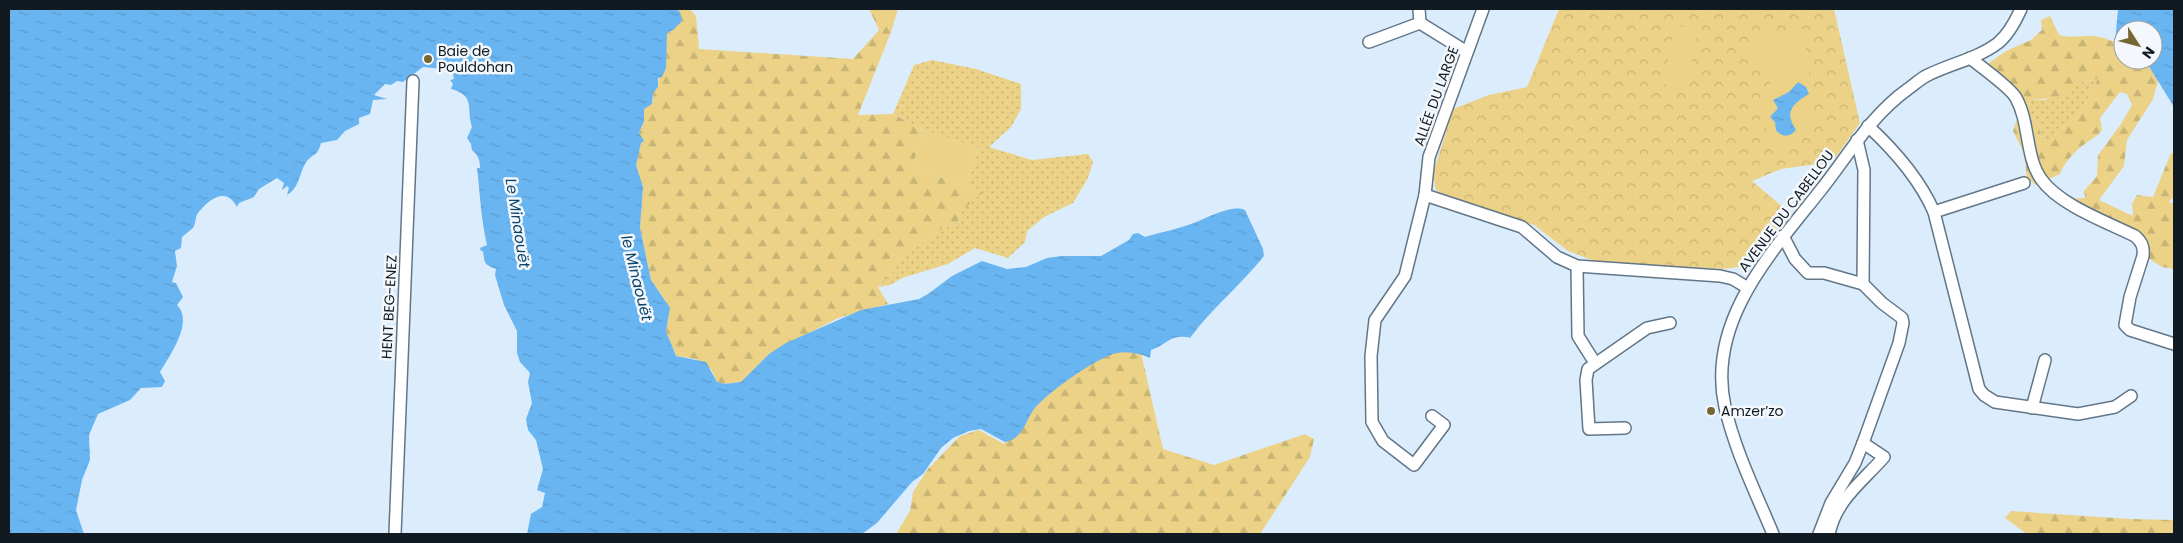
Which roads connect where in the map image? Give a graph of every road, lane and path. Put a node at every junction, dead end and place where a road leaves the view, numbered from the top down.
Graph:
1 (1419, 9) edge
2 (1483, 9) edge
3 (2021, 9) edge
4 (1420, 23) junction
5 (1370, 42) dead end
6 (1467, 52) junction
7 (1970, 58) junction
8 (413, 81) dead end
9 (1868, 126) junction
10 (1857, 140) junction
11 (2024, 183) dead end
12 (1425, 195) junction
13 (1934, 212) junction
14 (1783, 236) junction
15 (1577, 266) junction
16 (1863, 284) junction
17 (1748, 288) junction
18 (1670, 323) dead end
19 (2174, 344) edge
20 (2045, 360) dead end
21 (1595, 363) junction
22 (2131, 396) dead end
23 (2032, 408) junction
24 (1432, 416) dead end
25 (1625, 428) dead end
26 (1863, 443) junction
27 (395, 534) edge
28 (1774, 534) edge
29 (1819, 534) edge
30 (1829, 534) edge

1 - 4 street
2 - 6 street, ALLÉE DU LARGE
3 - 7 street, AVENUE DU CABELLOU
4 - 5 street
4 - 6 street
6 - 12 street, ALLÉE DU LARGE
7 - 9 street, AVENUE DU CABELLOU
7 - 19 street
8 - 27 street, HENT BEG-ENEZ
9 - 10 street, AVENUE DU CABELLOU
9 - 13 street
10 - 14 street, AVENUE DU CABELLOU
10 - 16 street
11 - 13 street
12 - 15 street
12 - 24 street, ALLÉE DU LARGE
13 - 23 street
14 - 16 street
14 - 17 street, AVENUE DU CABELLOU
15 - 17 street
15 - 21 street
16 - 26 street
17 - 28 street, AVENUE DU CABELLOU
18 - 21 street
20 - 23 street
21 - 25 street
22 - 23 street
26 - 29 street
26 - 30 street

